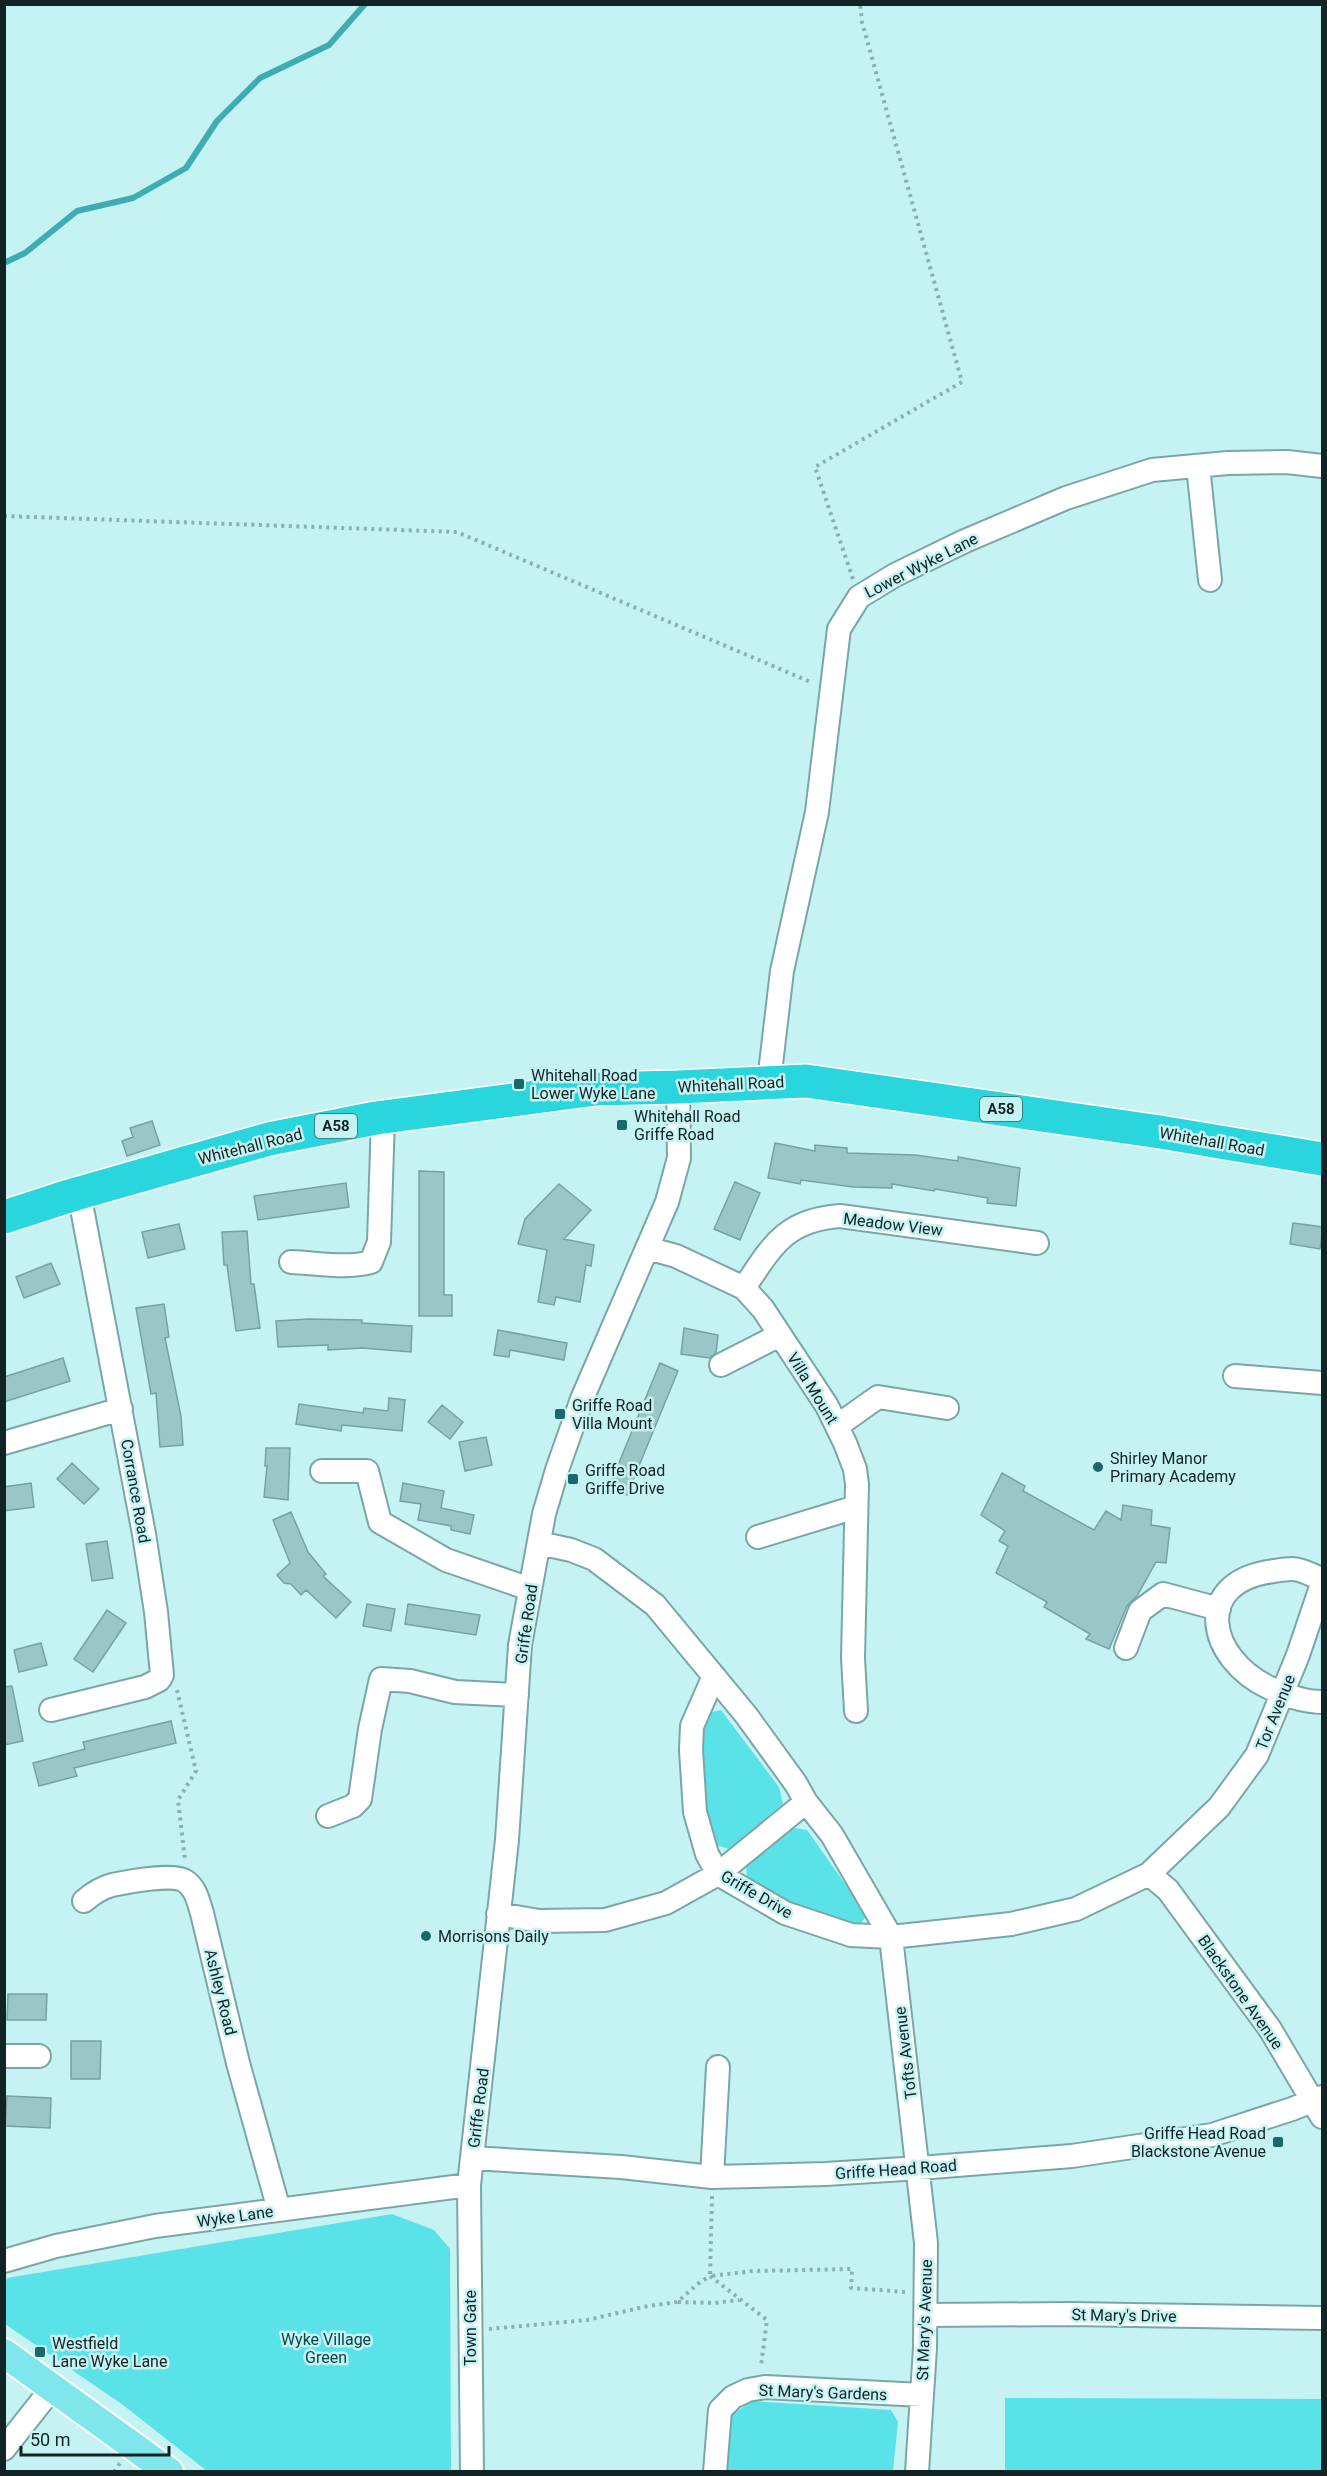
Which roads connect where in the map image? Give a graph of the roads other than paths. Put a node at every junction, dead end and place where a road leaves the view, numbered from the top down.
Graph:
1 (1198, 466) junction
2 (1323, 466) edge
3 (1210, 580) dead end
4 (769, 1082) junction
5 (678, 1087) junction
6 (383, 1118) junction
7 (1323, 1159) edge
8 (79, 1193) junction
9 (4, 1216) edge
10 (1037, 1243) dead end
11 (647, 1248) junction
12 (291, 1262) dead end
13 (744, 1288) junction
14 (780, 1335) junction
15 (721, 1365) dead end
16 (1235, 1376) dead end
17 (1323, 1383) edge
18 (947, 1407) dead end
19 (121, 1409) junction
20 (837, 1426) junction
21 (4, 1443) edge
22 (322, 1471) dead end
23 (856, 1507) junction
24 (758, 1537) dead end
25 (538, 1543) junction
26 (1323, 1579) edge
27 (1323, 1584) edge
28 (530, 1589) junction
29 (1219, 1609) junction
30 (1126, 1648) dead end
31 (714, 1676) junction
32 (1282, 1694) junction
33 (517, 1695) junction
34 (1323, 1702) edge
35 (51, 1710) dead end
36 (856, 1711) dead end
37 (806, 1802) junction
38 (328, 1816) dead end
39 (718, 1874) junction
40 (1149, 1875) junction
41 (84, 1901) dead end
42 (498, 1914) junction
43 (891, 1937) junction
44 (4, 2056) edge
45 (39, 2056) dead end
46 (718, 2067) dead end
47 (1320, 2105) edge
48 (472, 2158) junction
49 (919, 2169) junction
50 (712, 2177) junction
51 (469, 2185) junction
52 (279, 2210) junction
53 (4, 2261) edge
54 (926, 2304) junction
55 (1323, 2318) edge
56 (4, 2353) edge
57 (53, 2387) junction
58 (922, 2396) junction
59 (4, 2449) edge
60 (169, 2472) edge
61 (472, 2472) edge
62 (715, 2472) edge
63 (917, 2472) edge

1 - 2 street, Lower Wyke Lane
1 - 3 street
1 - 4 street, Lower Wyke Lane
4 - 5 highway, Whitehall Road / A58
4 - 7 highway, Whitehall Road / A58
5 - 6 highway, Whitehall Road / A58
5 - 11 street, Griffe Road
6 - 8 highway, Whitehall Road / A58
6 - 12 street
8 - 9 highway, Whitehall Road / A58
8 - 19 street, Corrance Road
10 - 13 street, Meadow View
11 - 13 street, Villa Mount
11 - 25 street, Griffe Road
13 - 14 street, Villa Mount
14 - 15 street
14 - 20 street, Villa Mount
16 - 17 street
18 - 20 street
19 - 21 street
19 - 35 street, Corrance Road
20 - 23 street, Villa Mount
22 - 28 street
23 - 24 street
23 - 36 street, Villa Mount
25 - 28 street, Griffe Road
25 - 31 street
26 - 29 street
27 - 32 street, Tor Avenue
28 - 33 street, Griffe Road
29 - 30 street
29 - 32 street
31 - 37 street
31 - 39 street, Griffe Drive
32 - 34 street
32 - 40 street, Tor Avenue
33 - 38 street
33 - 42 street, Griffe Road
37 - 39 street
37 - 43 street
39 - 42 street
39 - 43 street, Griffe Drive
40 - 43 street, Griffe Drive
40 - 47 street, Blackstone Avenue
41 - 52 street, Ashley Road
42 - 48 street, Griffe Road
43 - 49 street, Tofts Avenue
44 - 45 street
46 - 50 street
47 - 49 street, Griffe Head Road
48 - 50 street, Griffe Head Road
48 - 51 street, Griffe Road
49 - 50 street, Griffe Head Road
49 - 54 street, St Mary's Avenue
51 - 52 street, Wyke Lane
51 - 61 street, Town Gate
52 - 53 street, Wyke Lane
54 - 55 street, St Mary's Drive
54 - 58 street, St Mary's Avenue
56 - 57 main road
57 - 59 street
57 - 60 main road
58 - 62 street, St Mary's Gardens
58 - 63 street, St Mary's Avenue

